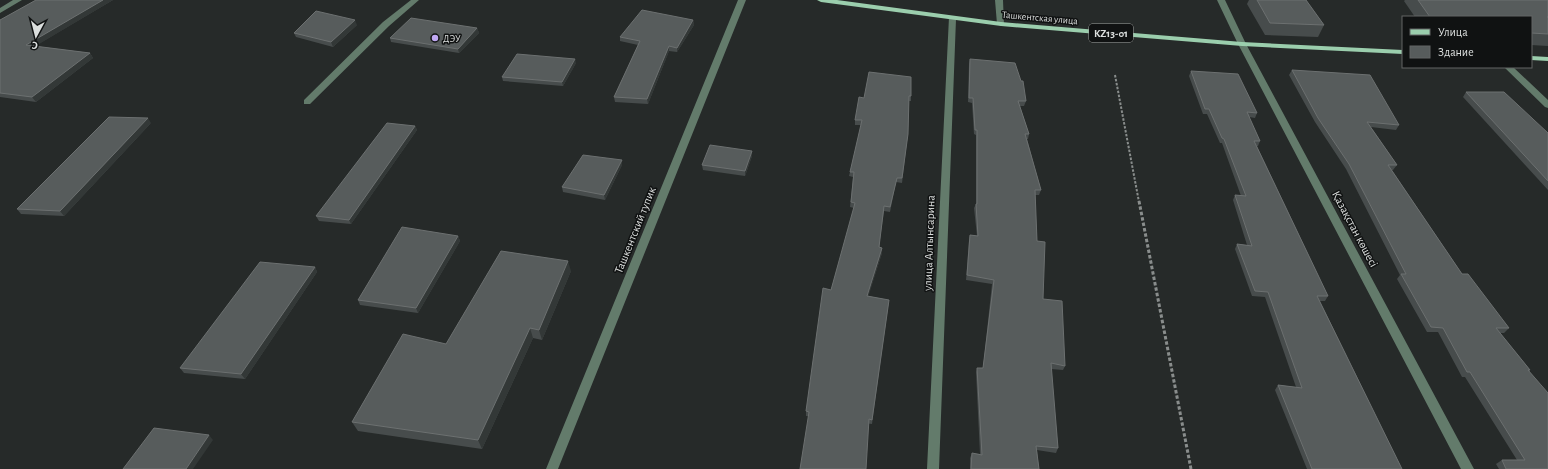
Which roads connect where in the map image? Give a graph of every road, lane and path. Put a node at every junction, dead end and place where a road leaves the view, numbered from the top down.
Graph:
1 (18, 0) edge
2 (416, 0) edge
3 (742, 0) edge
4 (821, 0) edge
5 (999, 0) edge
6 (1221, 0) edge
7 (0, 11) edge
8 (952, 19) junction
9 (1001, 24) junction
10 (1242, 44) junction
11 (1402, 52) edge
12 (1532, 58) edge
13 (1548, 59) edge
14 (1509, 68) edge
15 (1115, 75) dead end
16 (307, 102) dead end
17 (1548, 105) edge
18 (552, 469) edge
19 (933, 469) edge
20 (1191, 469) edge
21 (1468, 469) edge

1 - 7 street
2 - 16 street
3 - 18 street, Ташкентский тупик
4 - 8 main road, Ташкентская улица / KZ13-01
5 - 9 street
6 - 10 street, Қазақстан көшесі
8 - 9 main road, Ташкентская улица / KZ13-01
8 - 19 street, улица Алтынсарина
9 - 10 main road, Ташкентская улица / KZ13-01
10 - 11 main road, Ташкентская улица / KZ13-01
10 - 21 street, Қазақстан көшесі
12 - 13 main road
14 - 17 street
15 - 20 path

